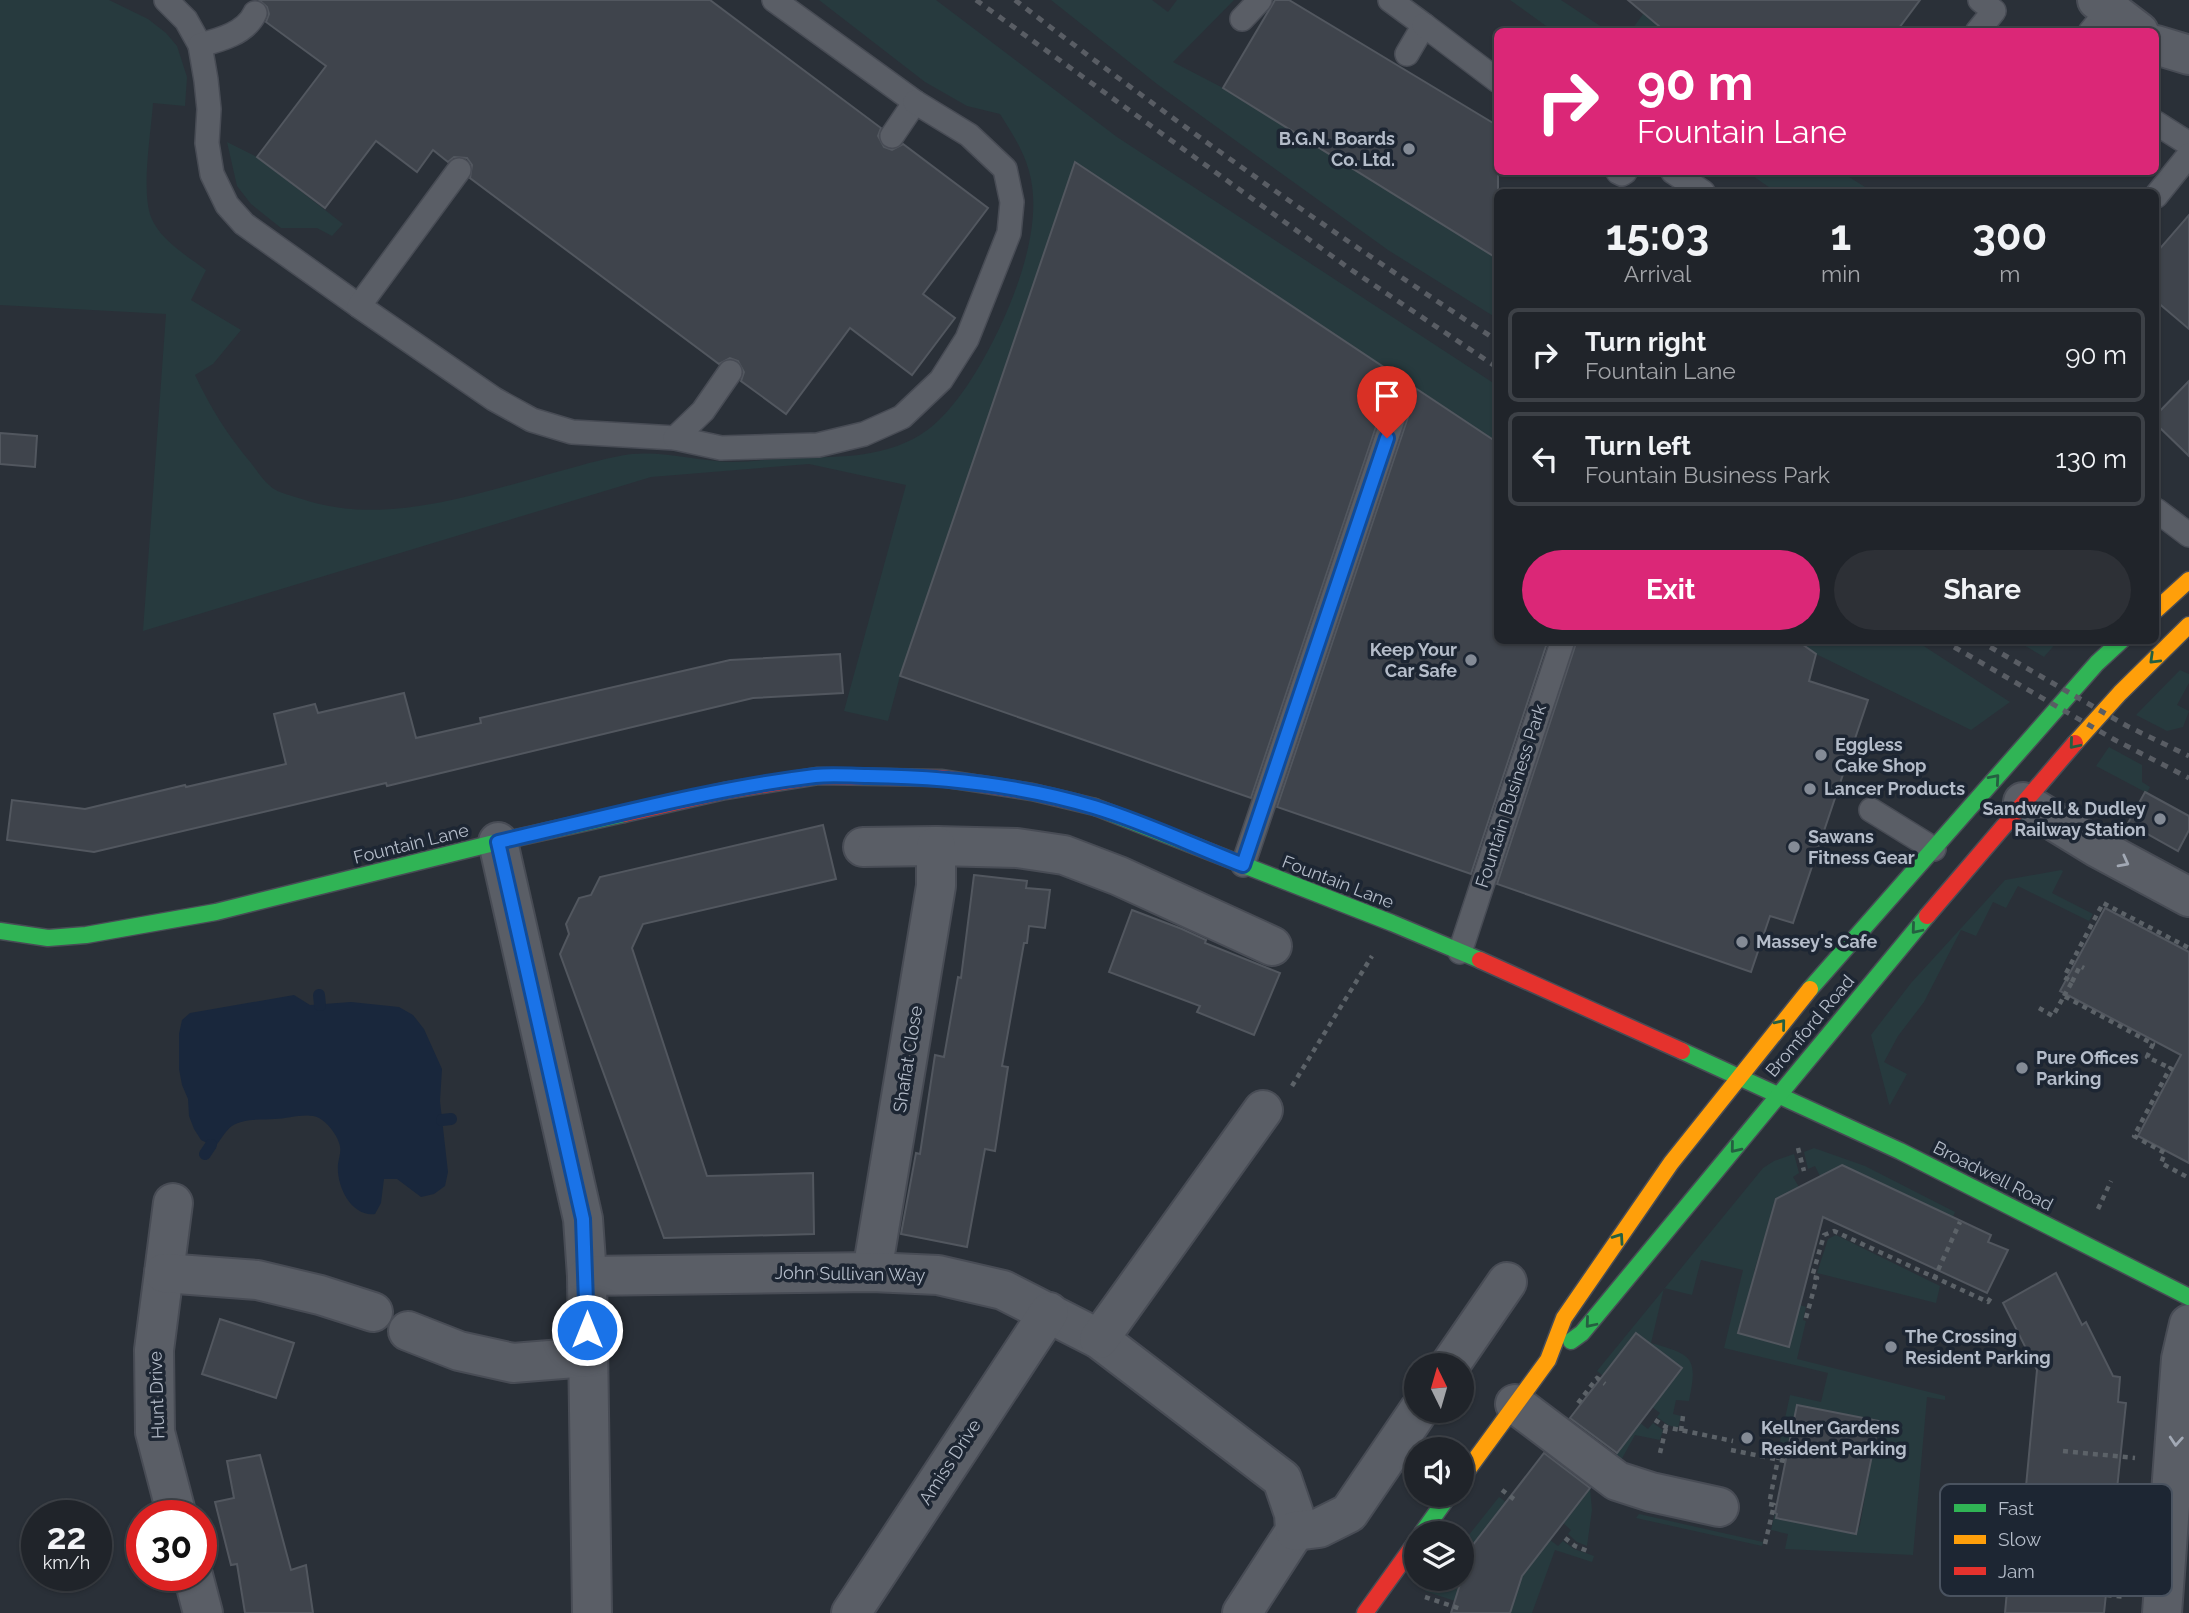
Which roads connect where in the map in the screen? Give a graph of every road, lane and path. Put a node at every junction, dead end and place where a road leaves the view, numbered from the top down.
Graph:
1 (166, 0) edge
2 (774, 0) edge
3 (1260, 0) edge
4 (1390, 0) edge
5 (1980, 0) edge
6 (255, 13) dead end
7 (2099, 13) edge
8 (1242, 19) dead end
9 (1424, 25) junction
10 (1980, 28) edge
11 (2131, 28) edge
12 (200, 45) junction
13 (2159, 46) edge
14 (1407, 54) dead end
15 (2189, 55) edge
16 (1494, 78) edge
17 (915, 102) junction
18 (2159, 125) edge
19 (892, 135) dead end
20 (2189, 144) edge
21 (2189, 155) edge
22 (459, 170) dead end
23 (1678, 175) edge
24 (1698, 189) edge
25 (2159, 192) edge
26 (359, 306) junction
27 (730, 372) dead end
28 (1395, 413) dead end
29 (676, 438) junction
30 (2159, 512) edge
31 (2189, 535) edge
32 (2189, 580) edge
33 (2159, 607) edge
34 (2189, 625) edge
35 (1562, 644) edge
36 (2118, 644) edge
37 (2010, 802) junction
38 (1871, 810) dead end
39 (498, 842) junction
40 (936, 846) junction
41 (863, 847) dead end
42 (1936, 854) junction
43 (1243, 865) junction
44 (2189, 897) edge
45 (1392, 923) junction
46 (0, 931) edge
47 (1272, 946) dead end
48 (2189, 948) edge
49 (1460, 952) junction
50 (2084, 968) dead end
51 (2072, 982) junction
52 (2064, 996) junction
53 (2039, 1008) dead end
54 (1738, 1077) junction
55 (1777, 1095) junction
56 (1277, 1100) joint
57 (1796, 1139) dead end
58 (1804, 1171) dead end
59 (2189, 1178) edge
60 (2112, 1181) dead end
61 (173, 1203) dead end
62 (2094, 1217) dead end
63 (1961, 1220) dead end
64 (1826, 1225) dead end
65 (1843, 1225) dead end
66 (1855, 1231) dead end
67 (1829, 1233) junction
68 (1839, 1234) junction
69 (1851, 1239) junction
70 (1920, 1262) dead end
71 (1916, 1270) junction
72 (873, 1272) junction
73 (164, 1273) junction
74 (587, 1276) junction
75 (1934, 1279) junction
76 (1507, 1282) dead end
77 (1973, 1286) dead end
78 (1969, 1294) junction
79 (1992, 1296) dead end
80 (2189, 1297) edge
81 (373, 1312) dead end
82 (1049, 1312) junction
83 (1806, 1318) dead end
84 (2189, 1324) edge
85 (408, 1331) dead end
86 (1100, 1339) junction
87 (1458, 1353) edge
88 (587, 1357) junction
89 (1548, 1360) junction
90 (1605, 1384) dead end
91 (1515, 1404) junction
92 (1575, 1406) dead end
93 (1683, 1416) dead end
94 (1655, 1420) dead end
95 (1410, 1423) edge
96 (1666, 1427) junction
97 (1681, 1431) junction
98 (1663, 1437) dead end
99 (1733, 1441) dead end
100 (1731, 1450) dead end
101 (2063, 1451) dead end
102 (2148, 1459) dead end
103 (1474, 1461) edge
104 (2164, 1484) edge
105 (1499, 1488) dead end
106 (173, 1500) edge
107 (1515, 1500) dead end
108 (1719, 1507) dead end
109 (1295, 1531) junction
110 (1565, 1538) dead end
111 (1765, 1544) dead end
112 (1590, 1552) dead end
113 (1404, 1559) edge
114 (197, 1591) edge
115 (1417, 1594) dead end
116 (2091, 1596) edge
117 (2148, 1605) edge
118 (1461, 1609) dead end
119 (203, 1613) edge
120 (592, 1613) edge
121 (851, 1613) edge
122 (1242, 1613) edge
123 (1365, 1613) edge

1 - 12 lane
2 - 17 lane
3 - 8 lane
4 - 9 lane
5 - 10 lane
6 - 12 lane
7 - 11 street
9 - 14 lane
9 - 16 lane
12 - 26 lane
13 - 15 street
17 - 19 lane
17 - 29 lane
18 - 20 lane
21 - 25 lane
22 - 26 lane
23 - 24 lane
26 - 29 lane
27 - 29 lane
28 - 43 lane
30 - 31 lane
32 - 33 main road
34 -> 37 main road, Bromford Road
35 - 49 lane, Fountain Business Park
42 -> 36 main road, Bromford Road
37 -> 44 street
37 -> 55 main road, Bromford Road
38 - 42 lane
39 - 43 main road, Fountain Lane
39 - 46 main road, Fountain Lane
39 - 74 street
40 - 41 street
40 - 47 street
40 - 72 street, Shafiat Close
54 -> 42 main road, Bromford Road
43 - 45 main road, Fountain Lane
45 - 49 main road, Fountain Lane
45 - 56 path
48 - 51 path
49 - 54 main road, Fountain Lane
50 - 51 path
51 - 52 path
52 - 53 path
52 - 59 path
54 - 55 main road, Fountain Lane
89 -> 54 main road, Bromford Road
55 - 80 main road, Broadwell Road
55 -> 89 main road, Bromford Road
56 - 86 street
57 - 58 path
60 - 62 path
61 - 73 street, Hunt Drive
63 - 75 path
64 - 67 path
65 - 68 path
66 - 69 path
67 - 68 path
67 - 83 path
68 - 69 path
69 - 71 path
70 - 71 path
71 - 75 path
72 - 74 street, John Sullivan Way
72 - 82 street, John Sullivan Way
73 - 81 street
73 - 106 street, Hunt Drive
74 - 88 street
75 - 78 path
76 - 87 street
77 - 78 path
78 - 79 path
82 - 86 street, John Sullivan Way
82 - 121 street, Amiss Drive
84 -> 104 street
85 - 88 street
86 - 109 street, John Sullivan Way
88 - 120 street
89 - 91 main road, Bromford Road
90 - 92 path
91 - 103 main road, Bromford Road
91 - 108 street
93 - 97 path
94 - 96 path
95 - 109 street
96 - 97 path
96 - 98 path
97 - 99 path
100 - 111 path
101 - 102 path
105 - 107 path
109 - 122 street
110 - 112 path
113 - 123 main road
114 - 119 street
115 - 118 path
116 - 117 path

